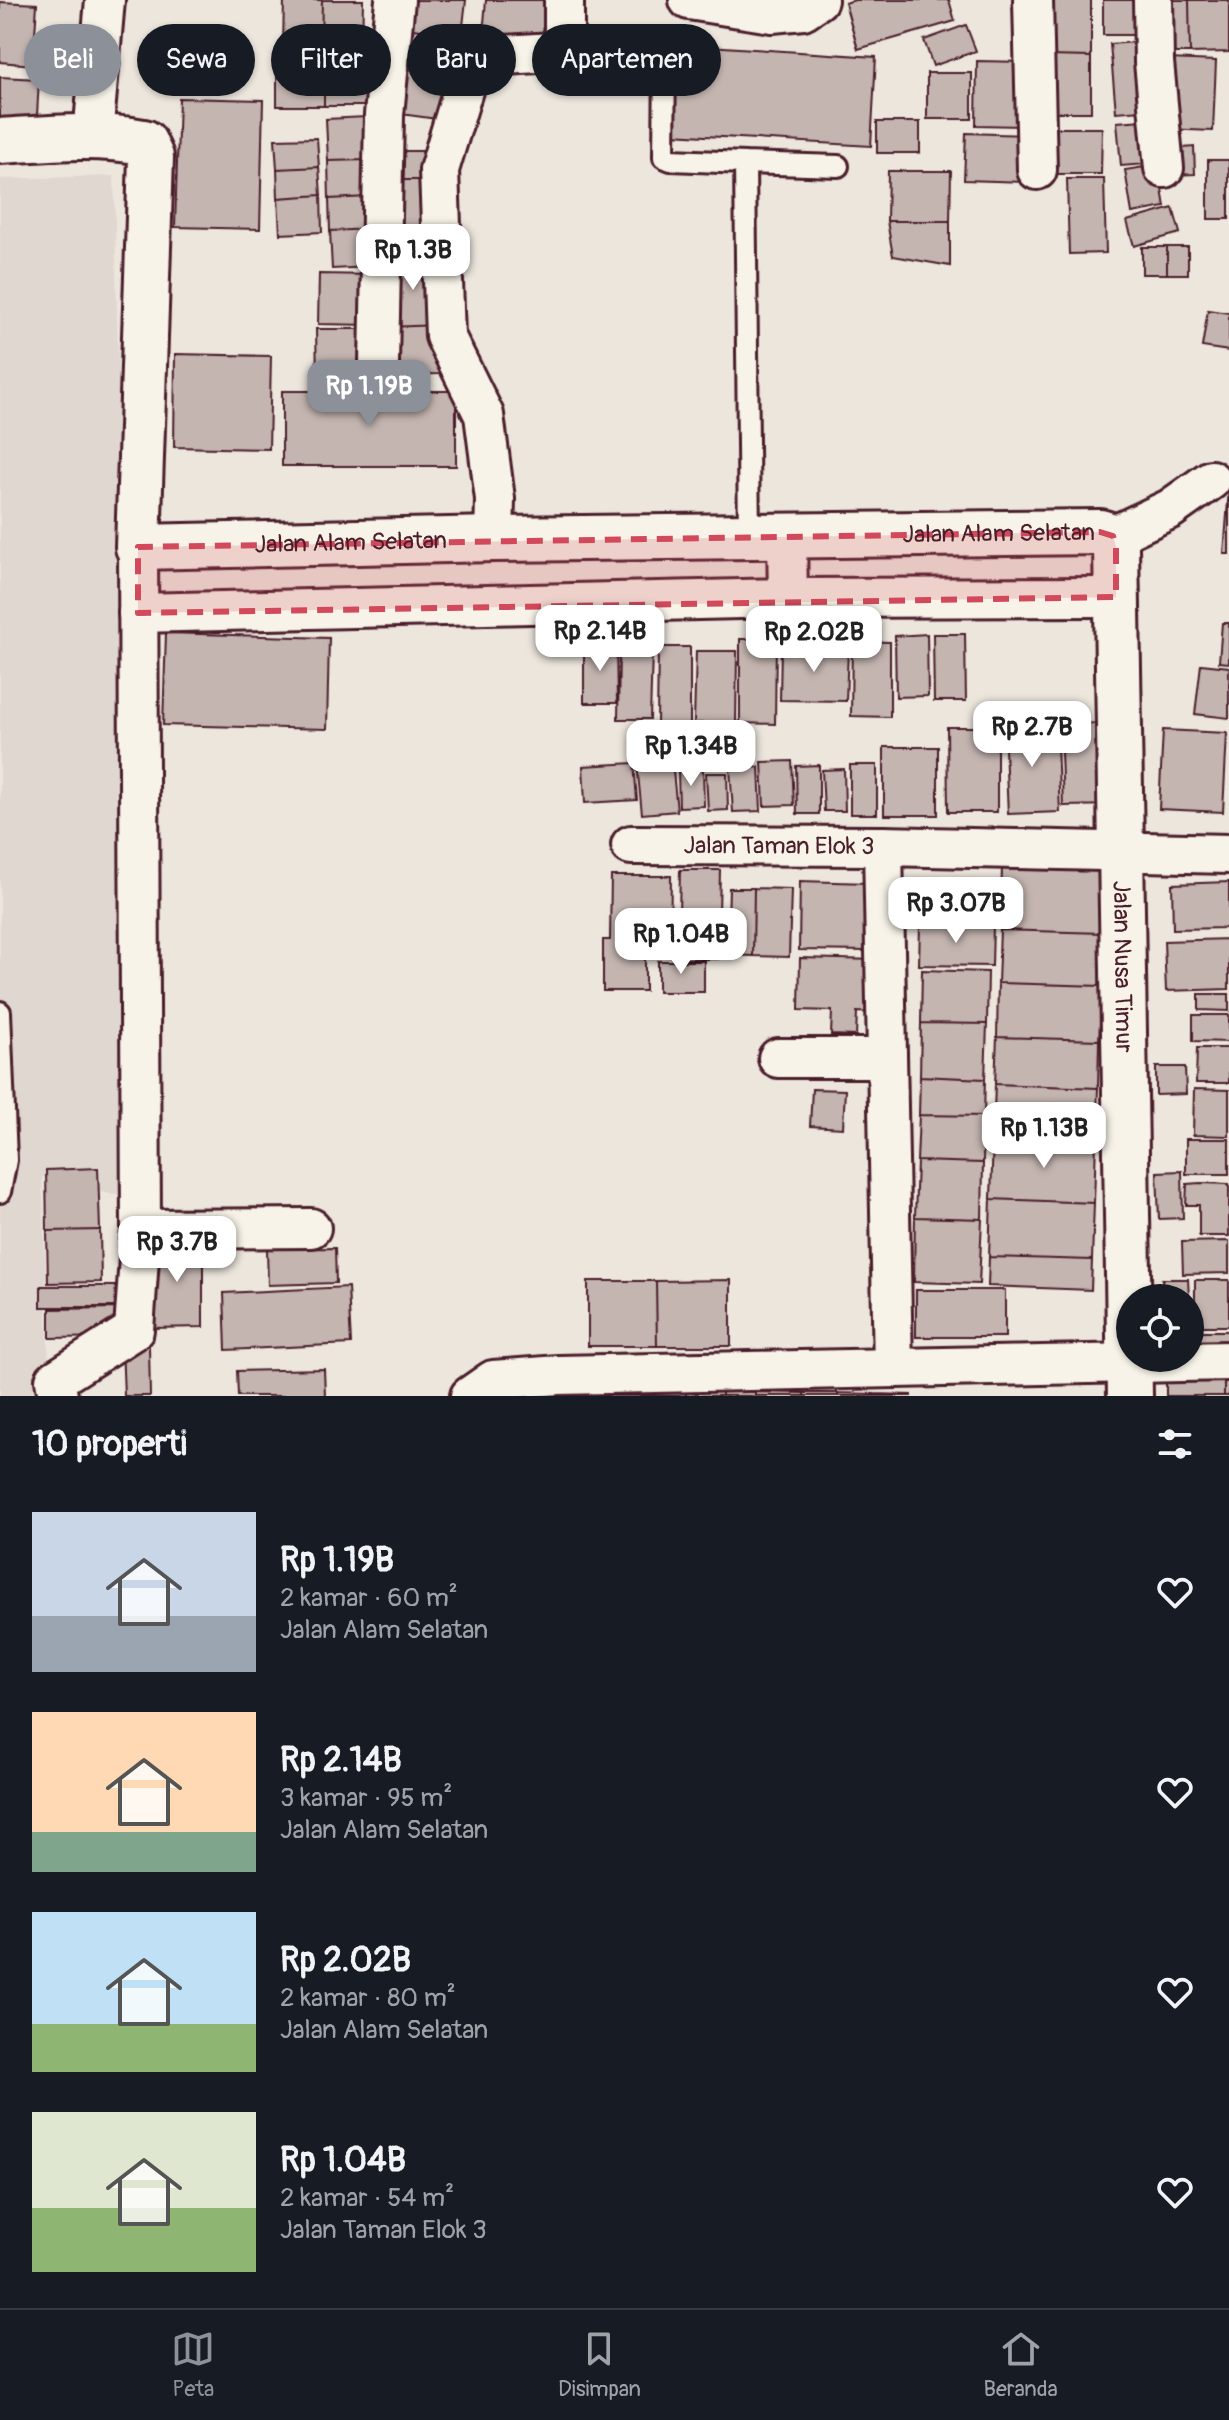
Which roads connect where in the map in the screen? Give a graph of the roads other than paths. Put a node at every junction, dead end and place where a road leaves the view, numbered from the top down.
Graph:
1 (105, 0) edge
2 (395, 0) edge
3 (564, 0) edge
4 (689, 0) edge
5 (818, 0) edge
6 (1033, 0) edge
7 (1153, 0) edge
8 (665, 96) edge
9 (93, 136) junction
10 (0, 141) edge
11 (745, 163) junction
12 (838, 166) dead end
13 (1164, 168) dead end
14 (1037, 170) dead end
15 (379, 364) dead end
16 (1211, 480) dead end
17 (768, 536) junction
18 (1113, 536) junction
19 (494, 539) junction
20 (138, 547) junction
21 (1116, 597) junction
22 (788, 598) junction
23 (138, 613) junction
24 (631, 845) dead end
25 (883, 846) junction
26 (1121, 851) junction
27 (1229, 854) edge
28 (0, 1012) edge
29 (0, 1025) edge
30 (778, 1058) dead end
31 (887, 1058) junction
32 (0, 1192) edge
33 (311, 1228) dead end
34 (141, 1229) junction
35 (1229, 1361) edge
36 (893, 1368) junction
37 (1130, 1380) edge
38 (58, 1396) edge
39 (470, 1396) edge

1 - 9 street
2 - 15 street
3 - 19 street
4 - 5 street
6 - 14 street
7 - 13 street
8 - 11 lane
9 - 10 street
9 - 20 street
11 - 12 lane
11 - 17 lane
16 - 18 street
17 - 18 street, Jalan Alam Selatan
17 - 19 street, Jalan Alam Selatan
17 - 22 street
18 - 21 street, Jalan Nusa Timur
19 - 20 street, Jalan Alam Selatan
20 - 23 street
21 - 22 street
21 - 26 street, Jalan Nusa Timur
22 - 23 street
23 - 34 street
24 - 25 street, Jalan Taman Elok 3
25 - 26 street, Jalan Taman Elok 3
25 - 31 street
26 - 27 street, Jalan Taman Elok 3
26 - 37 street, Jalan Nusa Timur
28 - 29 lane
29 - 32 lane
30 - 31 street
31 - 36 street
33 - 34 street
34 - 38 street
35 - 37 street
36 - 37 street
36 - 39 street

